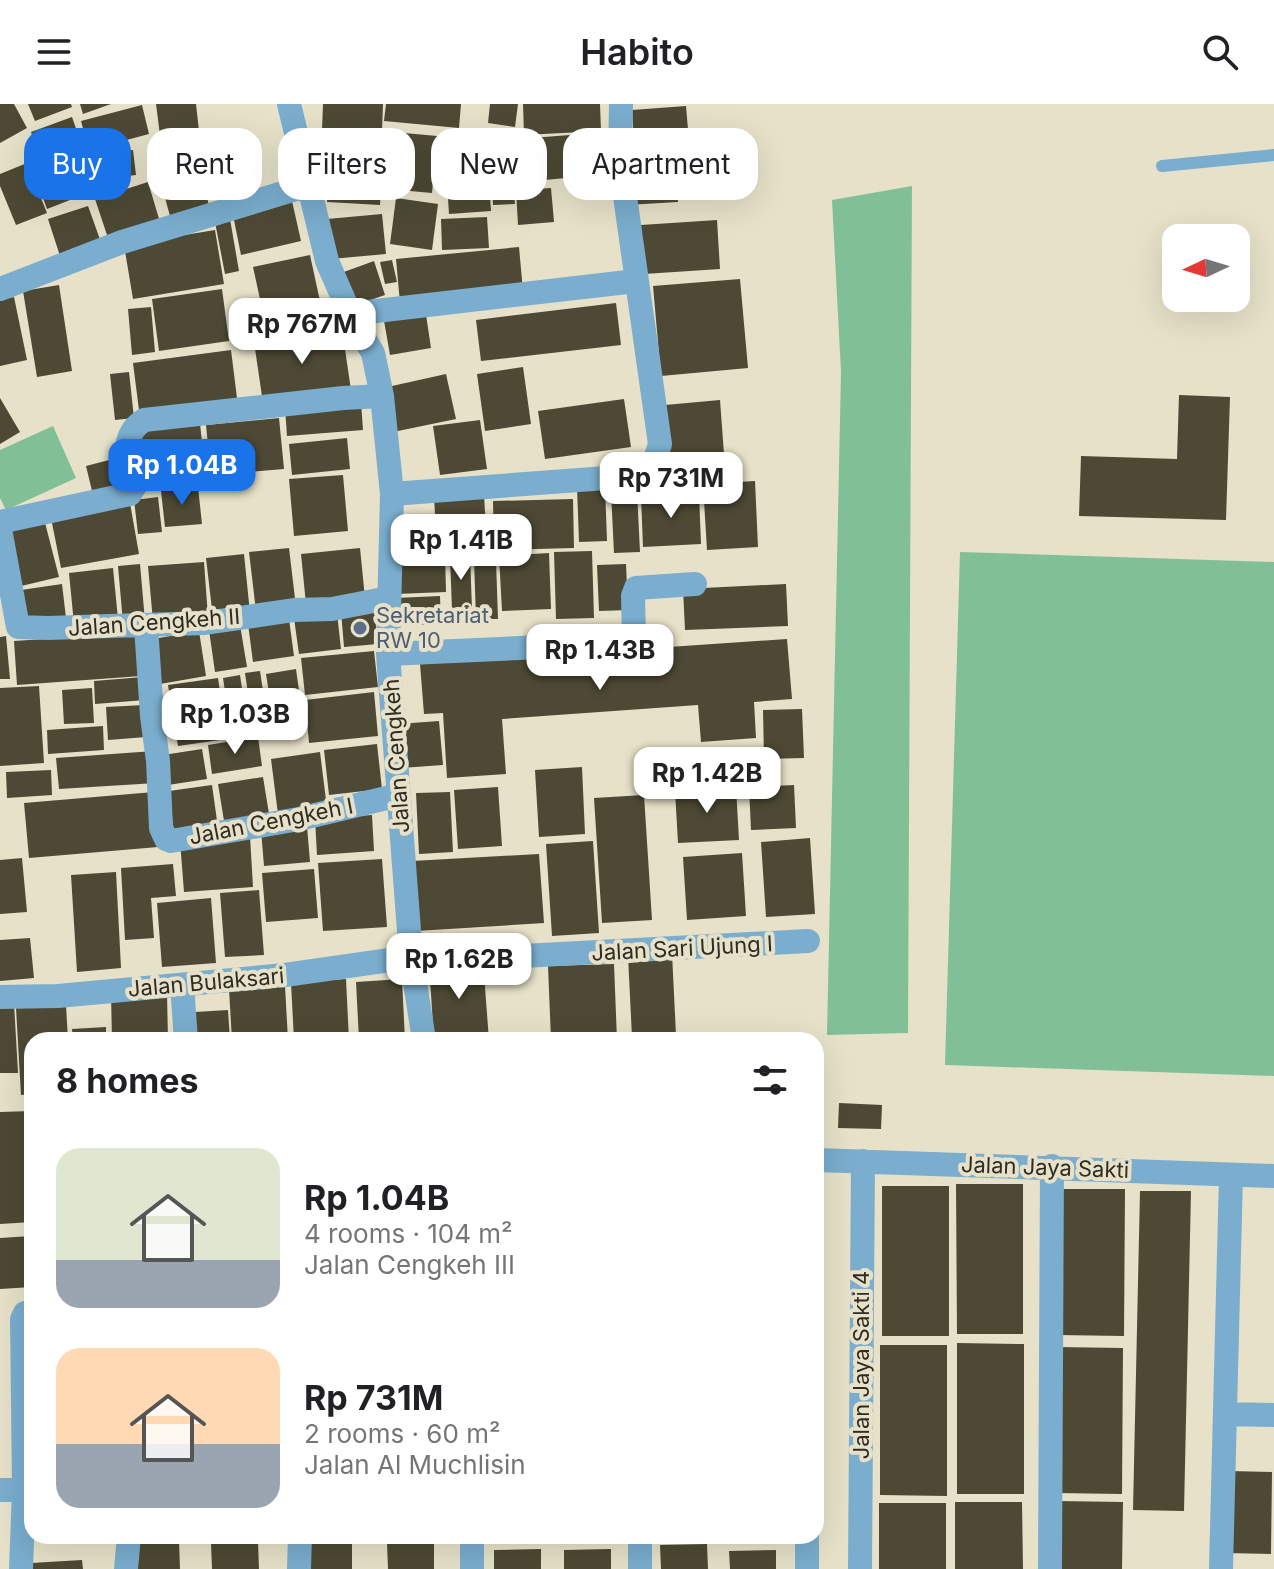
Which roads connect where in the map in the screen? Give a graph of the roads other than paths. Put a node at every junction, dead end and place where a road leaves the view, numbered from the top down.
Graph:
1 (289, 104) edge
2 (621, 104) edge
3 (295, 128) edge
4 (1274, 155) edge
5 (1162, 166) dead end
6 (278, 194) edge
7 (313, 200) edge
8 (636, 281) junction
9 (0, 289) edge
10 (350, 314) junction
11 (382, 396) junction
12 (392, 494) junction
13 (0, 522) edge
14 (0, 529) edge
15 (695, 584) dead end
16 (389, 598) junction
17 (146, 626) junction
18 (9, 629) edge
19 (388, 654) junction
20 (399, 795) junction
21 (808, 941) dead end
22 (411, 957) junction
23 (182, 985) junction
24 (0, 997) edge
25 (185, 1032) edge
26 (423, 1032) edge
27 (824, 1160) edge
28 (863, 1161) junction
29 (1052, 1166) junction
30 (1231, 1175) junction
31 (1274, 1176) edge
32 (24, 1315) edge
33 (1225, 1414) junction
34 (1274, 1415) edge
35 (12, 1490) edge
36 (128, 1544) edge
37 (300, 1544) edge
38 (472, 1544) edge
39 (640, 1544) edge
40 (807, 1544) edge
41 (21, 1569) edge
42 (126, 1569) edge
43 (299, 1569) edge
44 (472, 1569) edge
45 (640, 1569) edge
46 (807, 1569) edge
47 (860, 1569) edge
48 (1050, 1569) edge
49 (1221, 1569) edge

1 - 3 street, Jalan Cengkeh
2 - 8 street
4 - 5 lane
6 - 9 street
7 - 10 street, Jalan Cengkeh
8 - 10 street
8 - 12 street
10 - 11 street, Jalan Cengkeh
11 - 12 street, Jalan Cengkeh
11 - 13 street
12 - 16 street, Jalan Cengkeh
14 - 18 street, Jalan Cengkeh II
15 - 19 street
16 - 17 street, Jalan Cengkeh II
16 - 19 street, Jalan Cengkeh
17 - 18 street, Jalan Cengkeh II
17 - 20 street, Jalan Cengkeh I
19 - 20 street, Jalan Cengkeh
20 - 22 street, Jalan Cengkeh
21 - 22 street, Jalan Sari Ujung I
22 - 23 street, Jalan Bulaksari
22 - 26 street, Jalan Cengkeh
23 - 24 street, Jalan Bulaksari
23 - 25 street
27 - 28 street, Jalan Jaya Sakti
28 - 29 street, Jalan Jaya Sakti
28 - 47 street, Jalan Jaya Sakti 4
29 - 30 street, Jalan Jaya Sakti
29 - 48 street
30 - 31 street, Jalan Jaya Sakti
30 - 33 street
32 - 35 street
33 - 34 street
33 - 49 street
35 - 41 street
36 - 42 street
37 - 43 street
38 - 44 street
39 - 45 street
40 - 46 street

